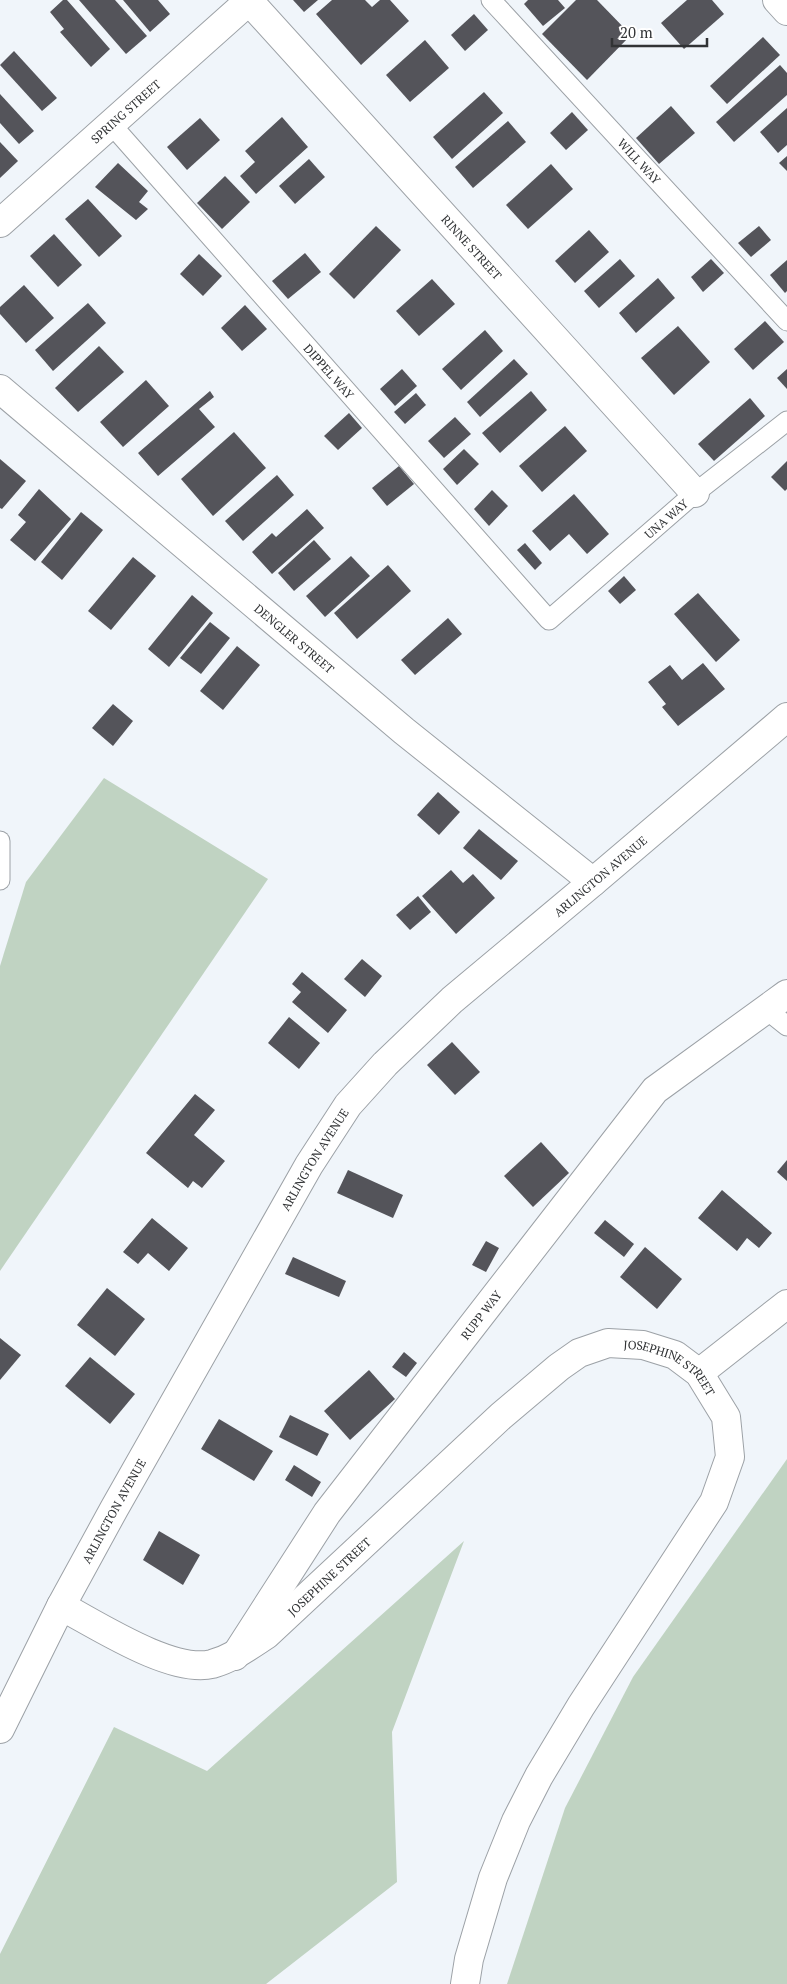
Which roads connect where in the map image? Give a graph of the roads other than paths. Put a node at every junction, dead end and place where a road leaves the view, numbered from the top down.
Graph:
1 (491, 0) edge
2 (777, 0) edge
3 (250, 1) edge
4 (787, 12) edge
5 (110, 123) junction
6 (0, 223) edge
7 (787, 321) edge
8 (0, 389) edge
9 (787, 421) edge
10 (695, 494) junction
11 (549, 620) joint
12 (787, 717) edge
13 (0, 841) edge
14 (0, 880) edge
15 (593, 882) junction
16 (780, 1010) edge
17 (787, 1304) edge
18 (699, 1373) junction
19 (61, 1606) junction
20 (235, 1656) junction
21 (0, 1729) edge
22 (465, 1984) edge

1 - 7 lane, WILL WAY
2 - 4 street
3 - 5 street, SPRING STREET
3 - 10 street, RINNE STREET
5 - 6 street, SPRING STREET
5 - 11 lane, DIPPEL WAY
8 - 15 street, DENGLER STREET
9 - 10 lane, UNA WAY
10 - 11 lane, UNA WAY
12 - 15 street, ARLINGTON AVENUE
13 - 14 lane
15 - 19 street, ARLINGTON AVENUE
16 - 20 street, RUPP WAY
17 - 18 street
18 - 20 street, JOSEPHINE STREET
18 - 22 street, JOSEPHINE STREET
19 - 20 street, JOSEPHINE STREET
19 - 21 street, ARLINGTON AVENUE

